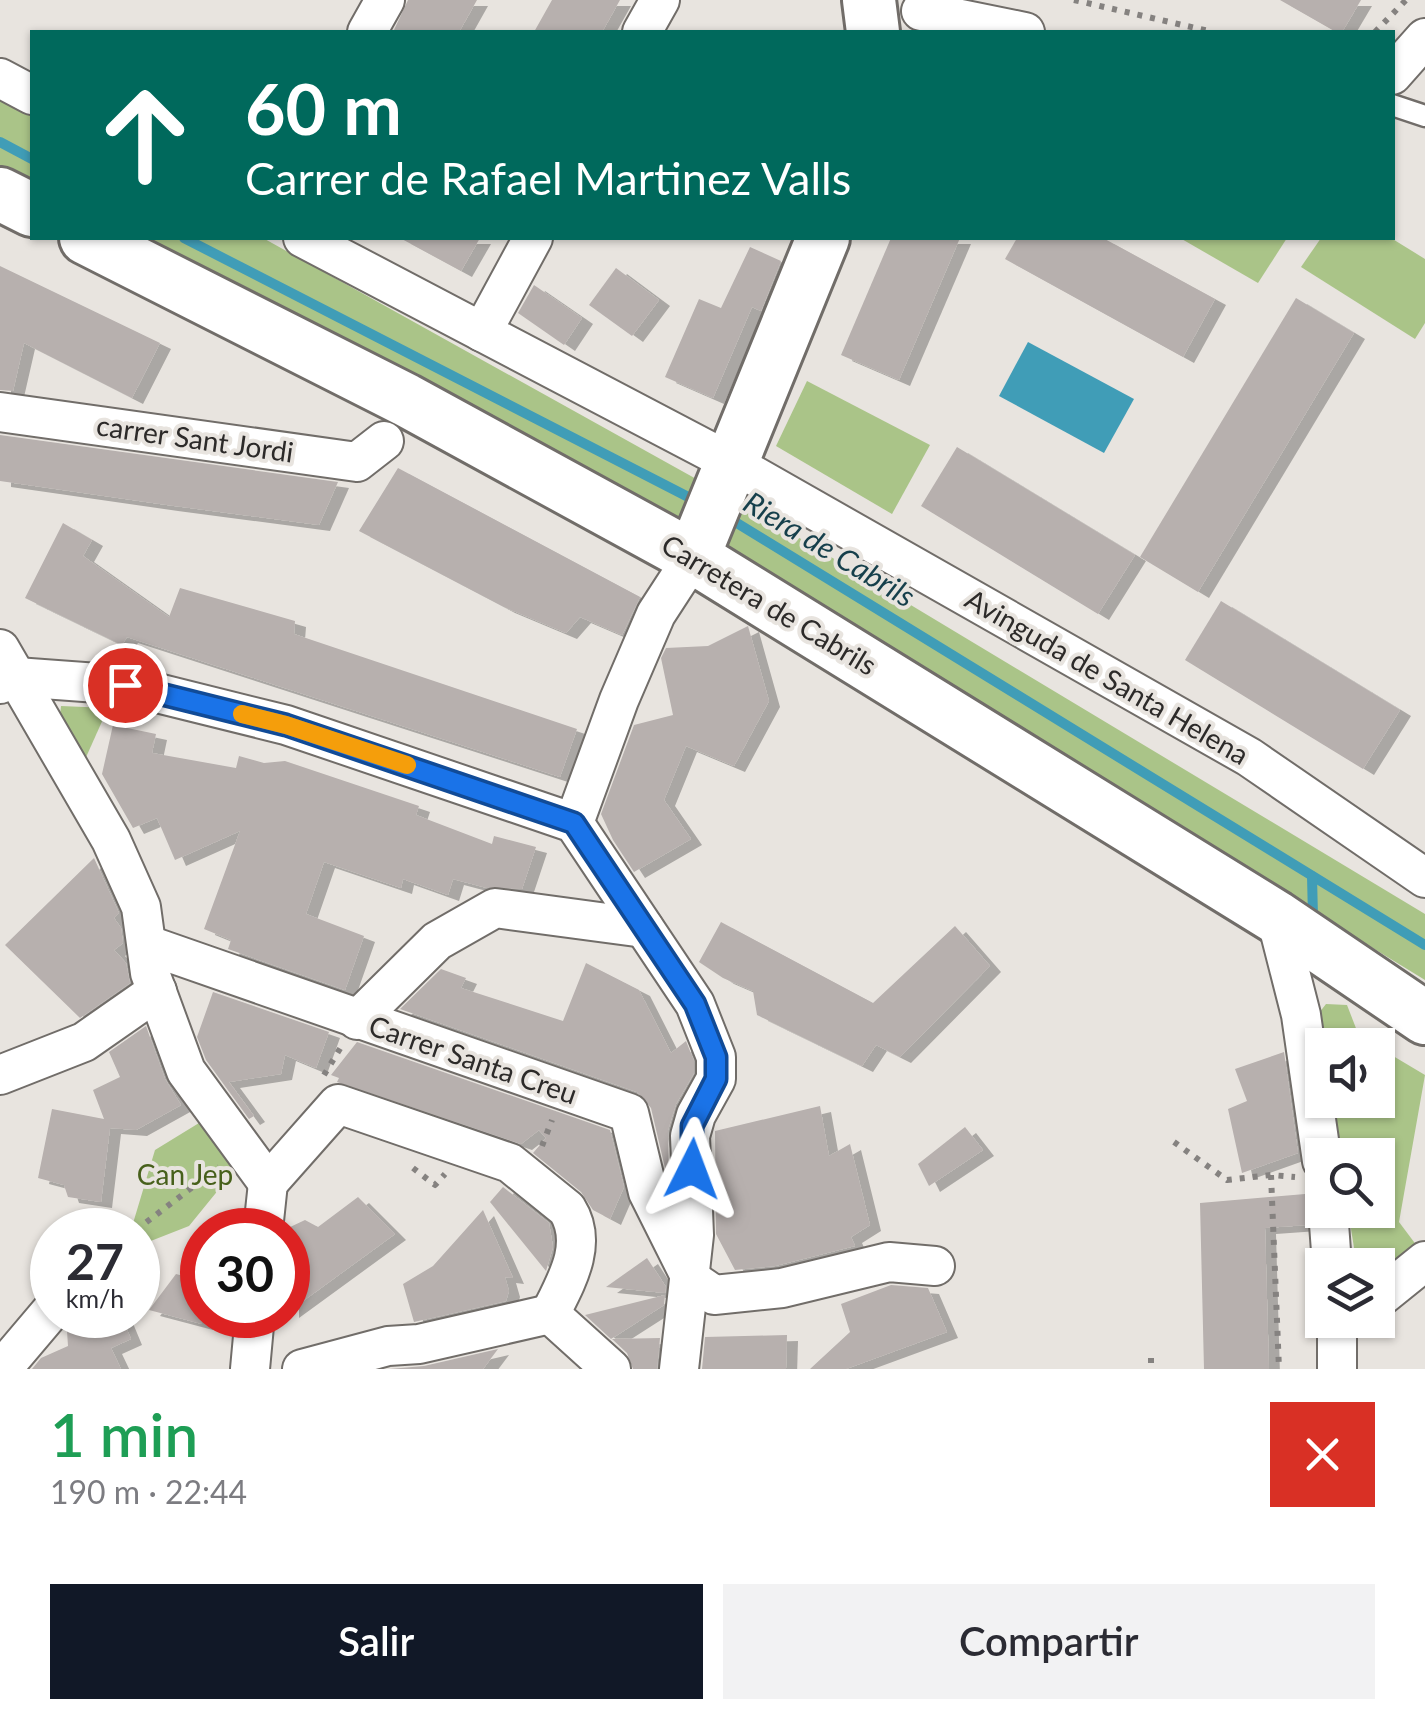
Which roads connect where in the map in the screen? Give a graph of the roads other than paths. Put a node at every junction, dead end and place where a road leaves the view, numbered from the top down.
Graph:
1 (385, 0) edge
2 (660, 0) edge
3 (869, 0) edge
4 (919, 15) edge
5 (368, 30) edge
6 (643, 30) edge
7 (873, 30) edge
8 (1013, 30) edge
9 (1425, 38) edge
10 (1395, 73) edge
11 (0, 78) edge
12 (30, 94) edge
13 (1395, 106) edge
14 (1425, 116) edge
15 (0, 194) edge
16 (30, 209) edge
17 (90, 240) edge
18 (307, 240) edge
19 (531, 240) edge
20 (822, 240) edge
21 (482, 332) junction
22 (0, 412) edge
23 (384, 441) dead end
24 (725, 473) junction
25 (696, 549) junction
26 (5, 670) edge
27 (574, 823) junction
28 (1425, 878) edge
29 (1276, 917) junction
30 (644, 928) junction
31 (148, 945) junction
32 (157, 991) junction
33 (1425, 1018) edge
34 (357, 1020) junction
35 (0, 1075) edge
36 (1311, 1138) edge
37 (268, 1183) junction
38 (265, 1208) edge
39 (1425, 1261) edge
40 (936, 1266) dead end
41 (692, 1280) junction
42 (1395, 1285) edge
43 (550, 1314) junction
44 (30, 1336) edge
45 (253, 1338) edge
46 (1340, 1338) edge
47 (315, 1368) edge
48 (2, 1369) edge
49 (250, 1369) edge
50 (611, 1369) edge
51 (679, 1369) edge
52 (1337, 1369) edge

1 - 5 street
2 - 6 street
3 - 7 street
4 - 8 street
9 - 10 street
11 - 12 street
13 - 14 lane
15 - 16 street
17 - 25 street, Carretera de Cabrils
18 - 21 street, Avinguda de Santa Helena
19 - 21 street
20 - 24 street
21 - 24 street, Avinguda de Santa Helena
22 - 23 street, carrer Sant Jordi
24 - 25 street
24 - 28 street, Avinguda de Santa Helena
25 - 27 street
25 - 29 street, Carretera de Cabrils
26 - 27 street
26 - 31 street
27 - 30 street
29 - 33 street, Carretera de Cabrils
29 - 36 street
30 - 34 street
30 - 41 street
31 - 32 street
31 - 34 street, Carrer Santa Creu
32 - 35 street
32 - 37 street
34 - 41 street, Carrer Santa Creu
37 - 38 street
37 - 43 street
39 - 42 street
40 - 41 street
41 - 51 street
43 - 47 street
43 - 50 street
44 - 48 street
45 - 49 street
46 - 52 street

